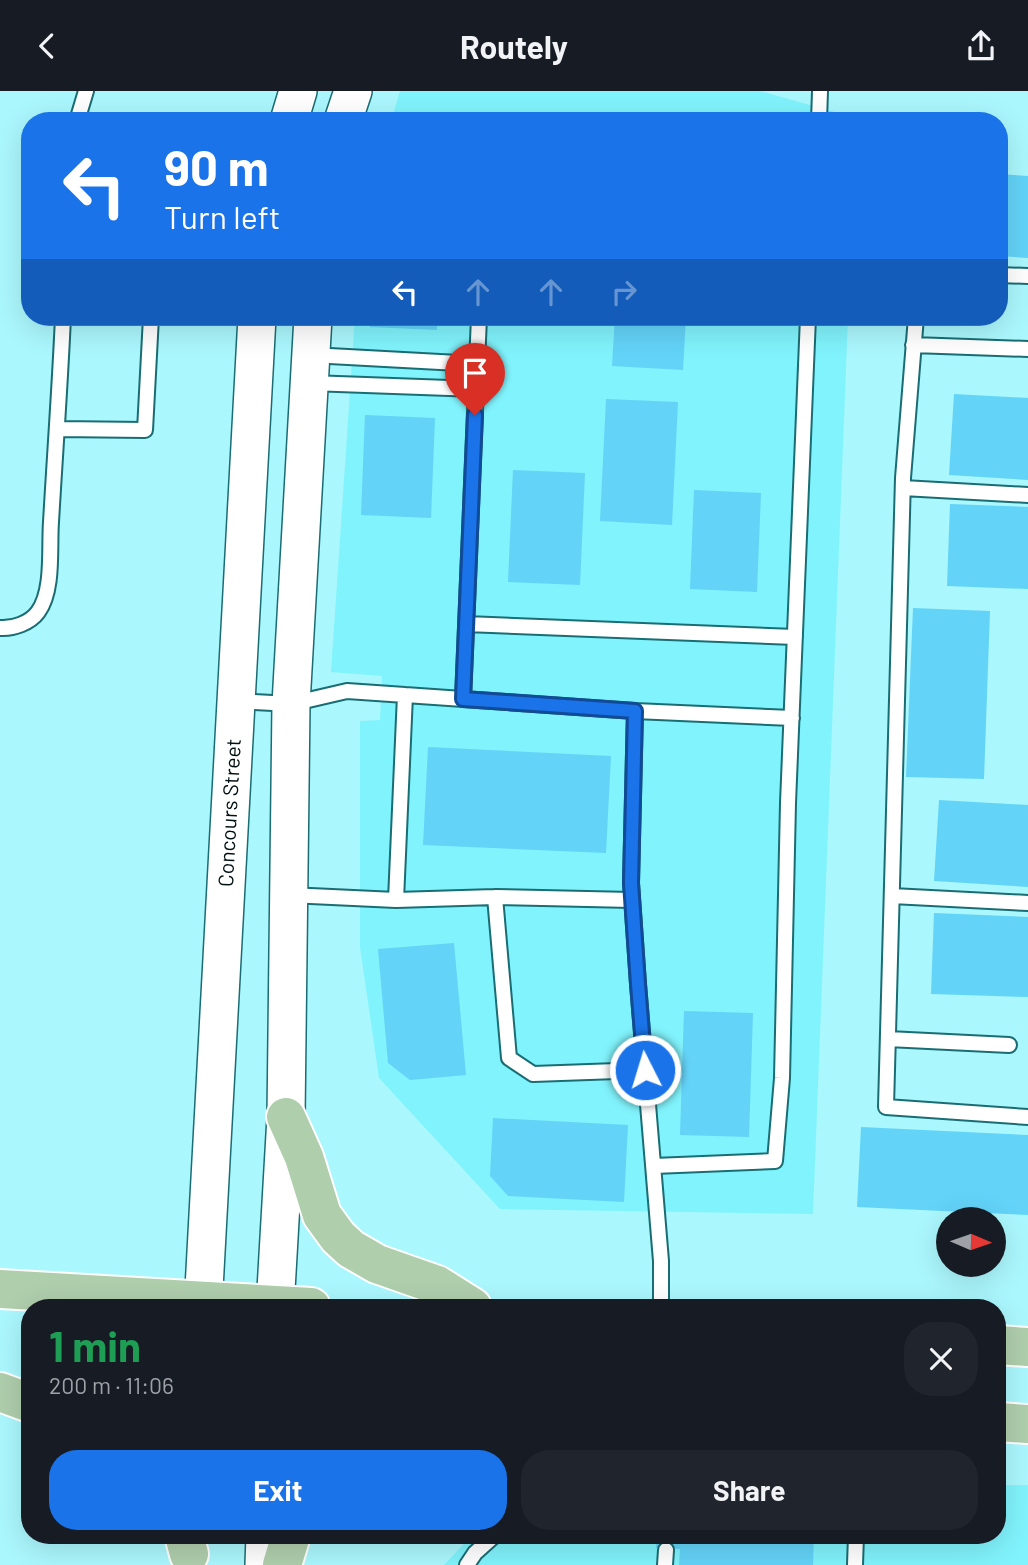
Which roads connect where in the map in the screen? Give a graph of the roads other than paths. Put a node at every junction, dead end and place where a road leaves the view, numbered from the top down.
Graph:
1 (86, 91) edge
2 (298, 91) edge
3 (353, 91) edge
4 (820, 91) edge
5 (80, 112) edge
6 (292, 112) edge
7 (346, 112) edge
8 (819, 112) edge
9 (1008, 275) edge
10 (1028, 276) edge
11 (64, 326) edge
12 (151, 326) edge
13 (256, 326) edge
14 (312, 326) edge
15 (479, 326) edge
16 (808, 326) edge
17 (915, 326) edge
18 (913, 345) junction
19 (1028, 349) edge
20 (477, 364) junction
21 (310, 369) junction
22 (477, 389) junction
23 (58, 429) junction
24 (903, 488) junction
25 (1028, 495) edge
26 (466, 624) junction
27 (0, 628) edge
28 (795, 637) junction
29 (405, 695) junction
30 (463, 699) junction
31 (235, 701) junction
32 (291, 704) junction
33 (635, 711) junction
34 (792, 718) junction
35 (289, 895) junction
36 (892, 896) junction
37 (495, 897) junction
38 (396, 900) junction
39 (632, 900) junction
40 (1028, 903) edge
41 (888, 1039) junction
42 (1009, 1045) dead end
43 (645, 1070) junction
44 (286, 1117) junction
45 (1028, 1117) edge
46 (654, 1166) junction
47 (0, 1289) edge
48 (135, 1299) edge
49 (203, 1299) edge
50 (275, 1299) edge
51 (459, 1299) edge
52 (661, 1299) edge
53 (1006, 1346) edge
54 (1028, 1347) edge
55 (0, 1378) edge
56 (21, 1379) edge
57 (0, 1392) edge
58 (21, 1400) edge
59 (1006, 1423) edge
60 (1028, 1424) edge
61 (265, 1544) edge
62 (288, 1544) edge
63 (485, 1544) edge
64 (856, 1544) edge
65 (264, 1565) edge
66 (282, 1565) edge
67 (467, 1565) edge
68 (855, 1565) edge

1 - 5 lane
2 - 6 street
3 - 7 street
4 - 8 lane
9 - 10 lane
11 - 23 lane
12 - 23 lane
13 - 31 street, Concours Street
14 - 21 street
15 - 20 lane
16 - 28 lane
17 - 18 lane
18 - 19 lane
18 - 24 lane
20 - 21 lane
20 - 22 lane
21 - 22 lane
21 - 32 street
22 - 26 lane
23 - 27 lane
24 - 25 lane
24 - 36 lane
26 - 28 lane
26 - 30 lane
28 - 34 lane
29 - 30 lane
29 - 32 lane
29 - 38 lane
30 - 33 lane
31 - 32 lane
31 - 49 street, Concours Street
32 - 35 street
33 - 34 lane
33 - 39 lane
34 - 46 lane
35 - 38 lane
35 - 44 street
36 - 40 lane
36 - 41 lane
37 - 38 lane
37 - 39 lane
37 - 43 lane
39 - 43 lane
41 - 42 lane
41 - 45 lane
43 - 46 lane
44 - 50 street
44 - 51 main road
46 - 52 lane
47 - 48 main road
53 - 54 main road
55 - 56 main road
57 - 58 main road
59 - 60 main road
61 - 65 street
62 - 66 main road
63 - 67 lane
64 - 68 lane

